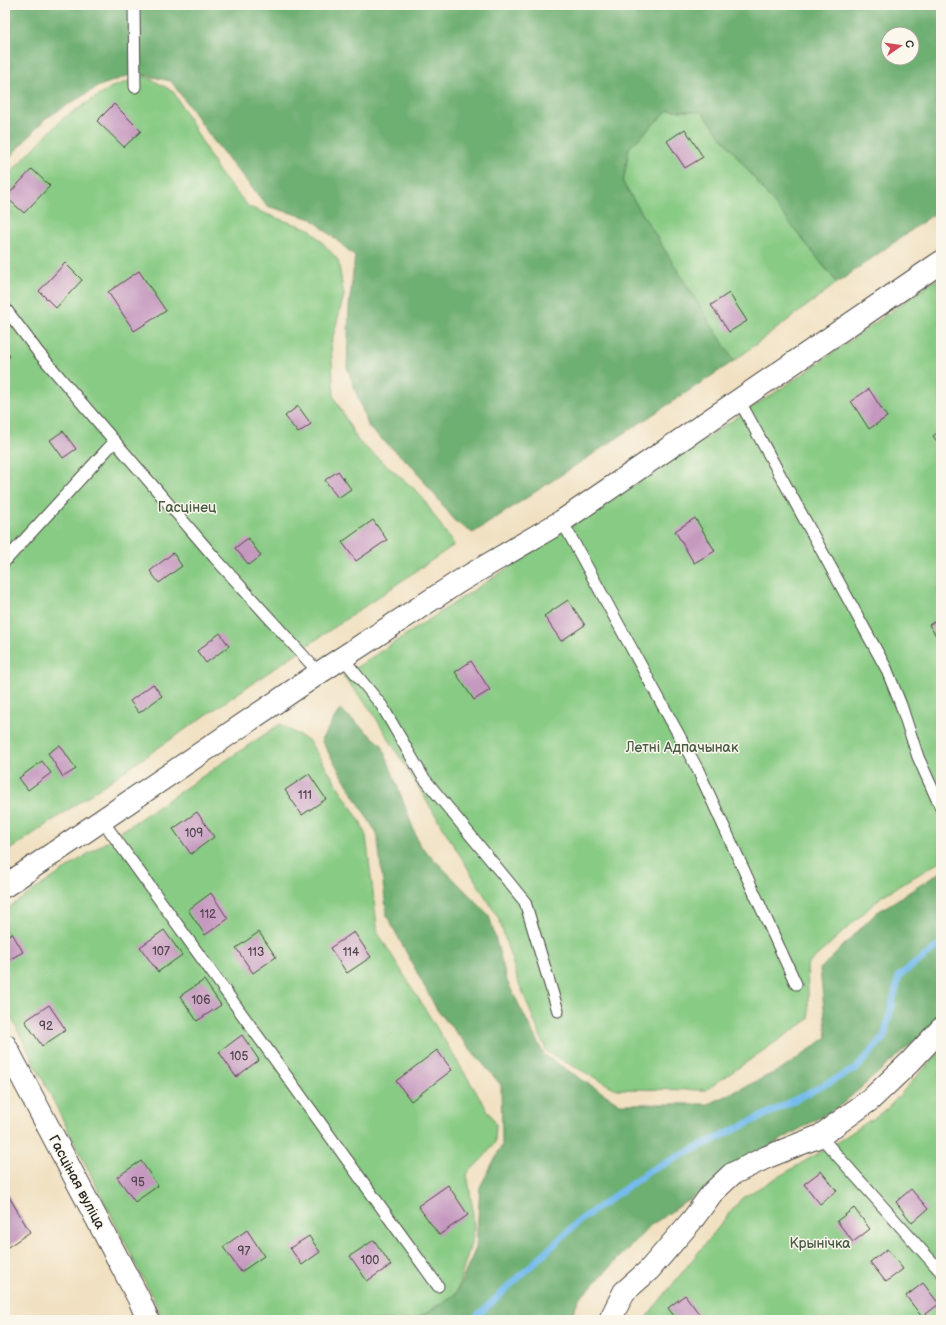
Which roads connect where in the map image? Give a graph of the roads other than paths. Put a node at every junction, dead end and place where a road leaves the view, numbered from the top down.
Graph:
1 (134, 5) edge
2 (135, 87) dead end
3 (941, 262) edge
4 (5, 308) edge
5 (739, 400) junction
6 (115, 441) junction
7 (562, 520) junction
8 (5, 562) edge
9 (342, 657) junction
10 (318, 672) junction
11 (941, 808) edge
12 (102, 820) junction
13 (5, 886) edge
14 (796, 984) dead end
15 (558, 1011) dead end
16 (941, 1030) edge
17 (5, 1045) edge
18 (820, 1136) junction
19 (941, 1272) edge
20 (438, 1286) dead end
21 (148, 1320) edge
22 (610, 1320) edge

1 - 2 lane
3 - 5 street
4 - 6 lane
5 - 7 street
5 - 11 lane
6 - 8 lane
6 - 10 lane
7 - 9 street
7 - 14 lane
9 - 10 street
9 - 15 lane
10 - 12 street
12 - 13 street
12 - 20 lane
16 - 18 street
17 - 21 street, Гасціная вуліца
18 - 19 lane
18 - 22 street

